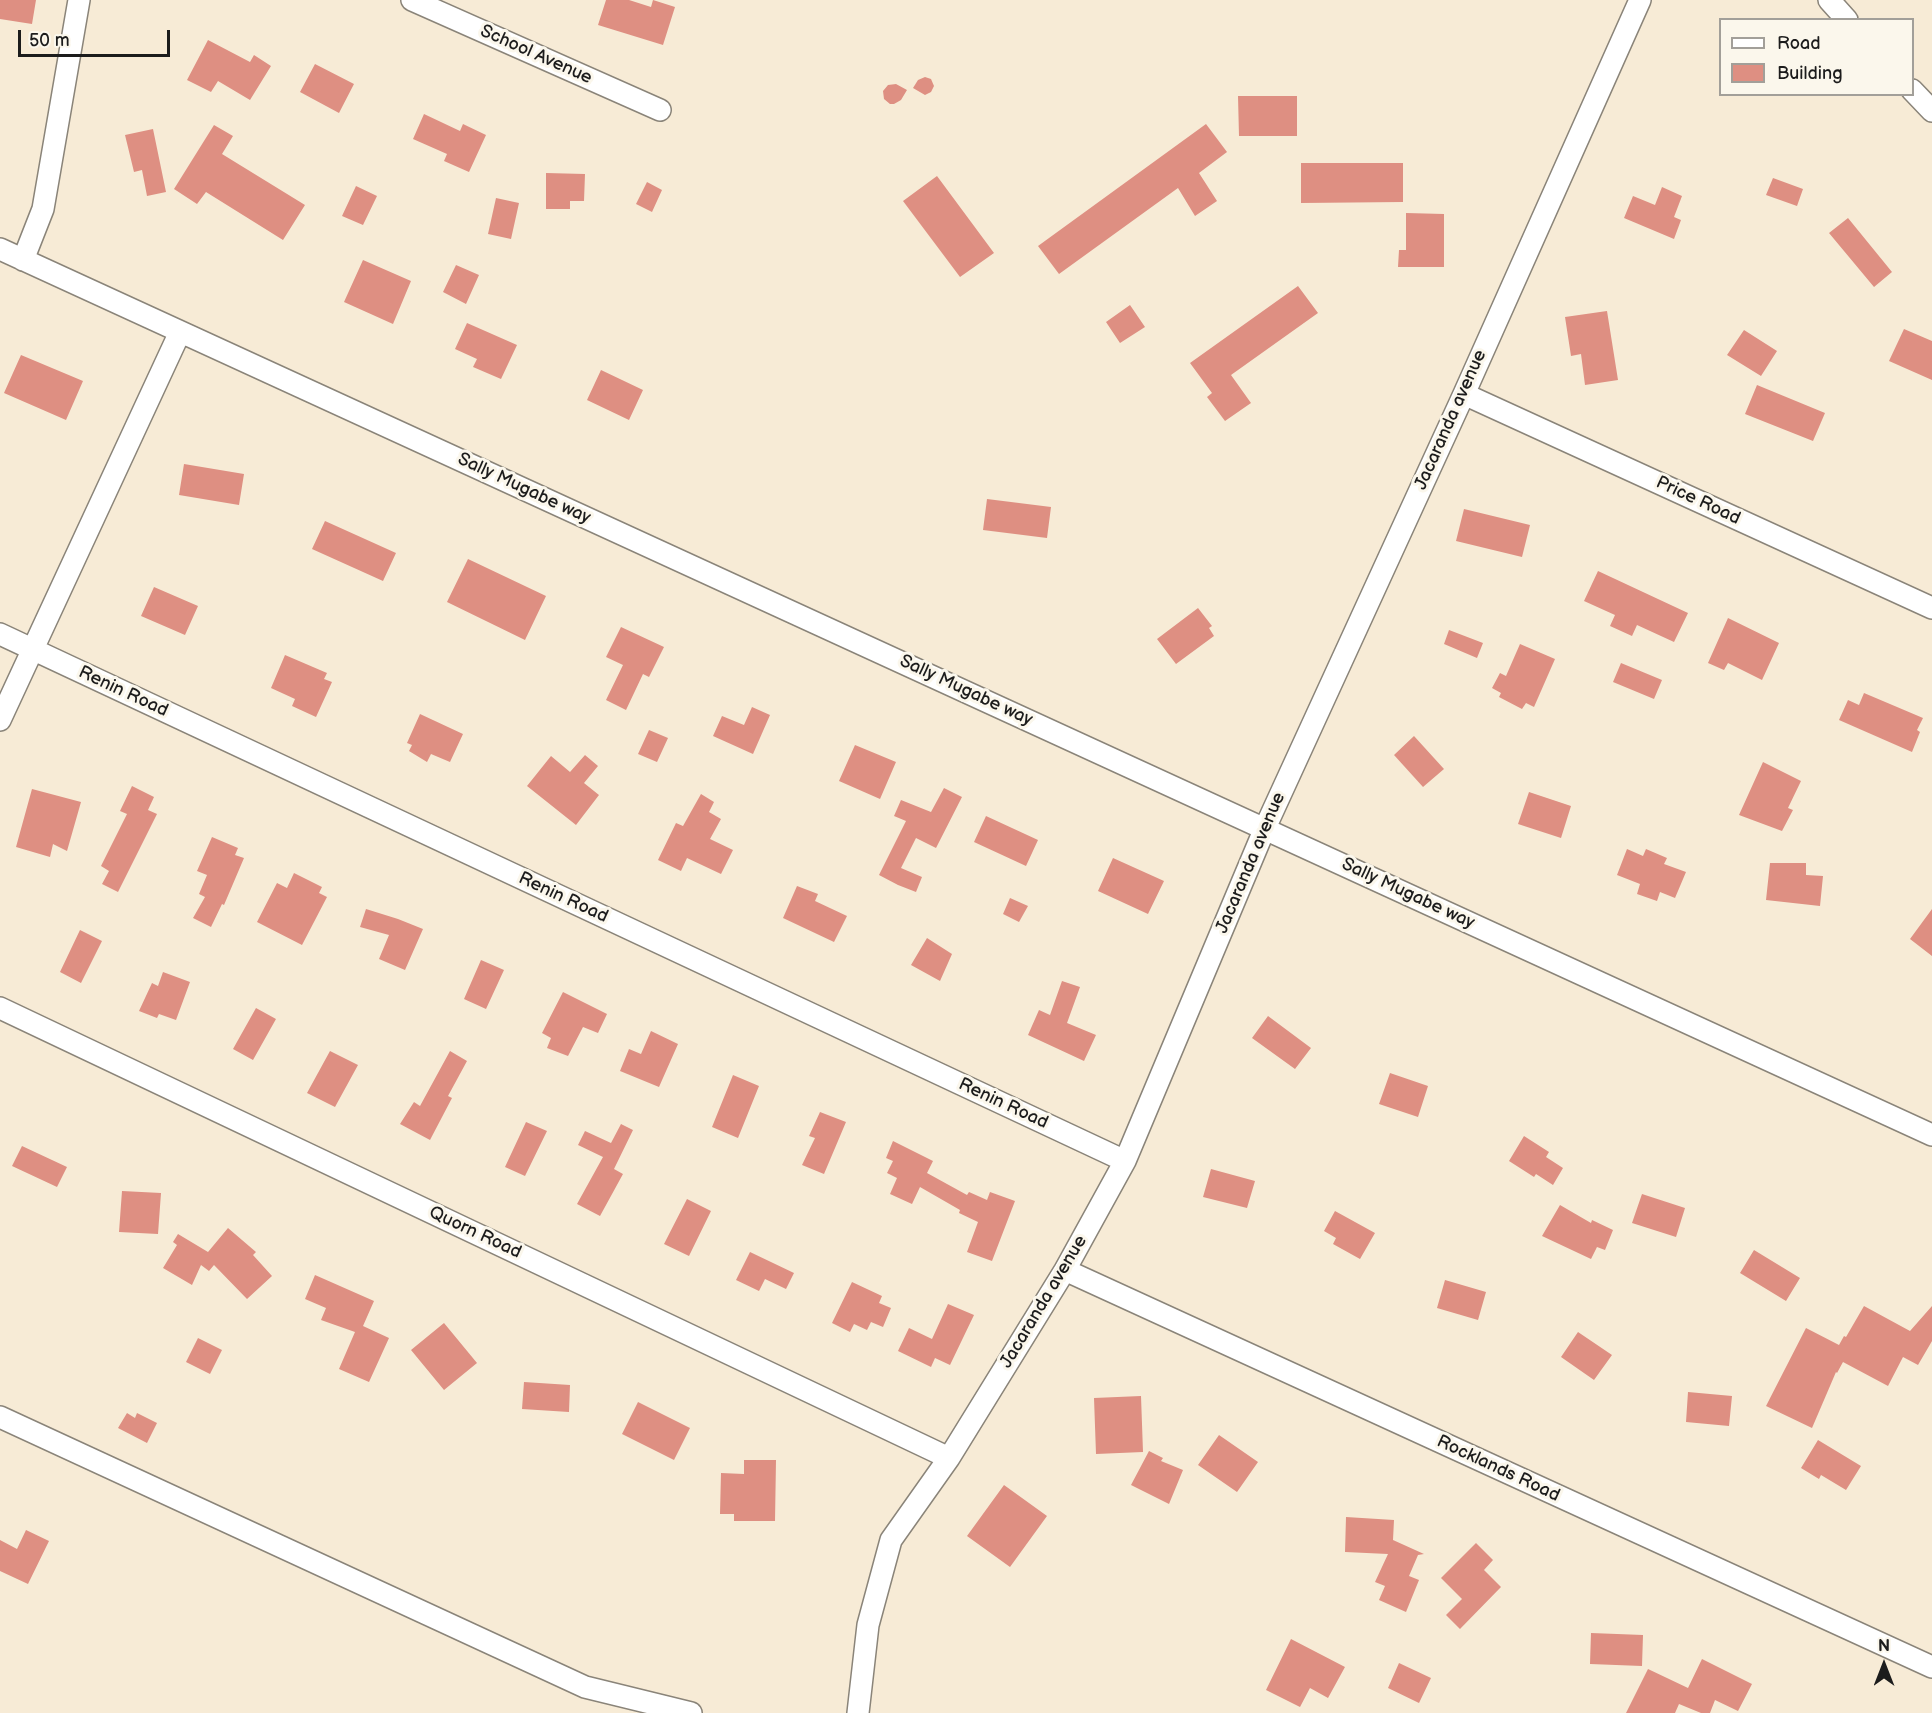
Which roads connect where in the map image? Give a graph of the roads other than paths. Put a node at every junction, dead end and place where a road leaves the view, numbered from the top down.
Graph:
1 (80, 0) edge
2 (412, 0) edge
3 (1640, 0) edge
4 (1829, 0) edge
5 (1845, 18) edge
6 (1914, 92) edge
7 (660, 111) dead end
8 (1932, 111) edge
9 (0, 249) edge
10 (23, 260) junction
11 (180, 332) junction
12 (1464, 394) junction
13 (1932, 608) edge
14 (0, 634) edge
15 (33, 650) junction
16 (0, 720) edge
17 (1265, 828) junction
18 (0, 1008) edge
19 (1932, 1135) edge
20 (1125, 1161) junction
21 (1065, 1270) junction
22 (0, 1417) edge
23 (949, 1458) junction
24 (1932, 1667) edge
25 (689, 1713) edge
26 (858, 1713) edge

1 - 10 street
2 - 7 street, School Avenue
3 - 12 street, Jacaranda avenue
4 - 5 street
6 - 8 street
9 - 10 street, Sally Mugabe way
10 - 11 street, Sally Mugabe way
11 - 15 street
11 - 17 street, Sally Mugabe way
12 - 13 street, Price Road
12 - 17 street, Jacaranda avenue
14 - 15 street, Renin Road
15 - 16 street
15 - 20 street, Renin Road
17 - 19 street, Sally Mugabe way
17 - 20 street, Jacaranda avenue
18 - 23 street, Quorn Road
20 - 21 street, Jacaranda avenue
21 - 23 street, Jacaranda avenue
21 - 24 street, Rocklands Road
22 - 25 street
23 - 26 street, Jacaranda avenue

